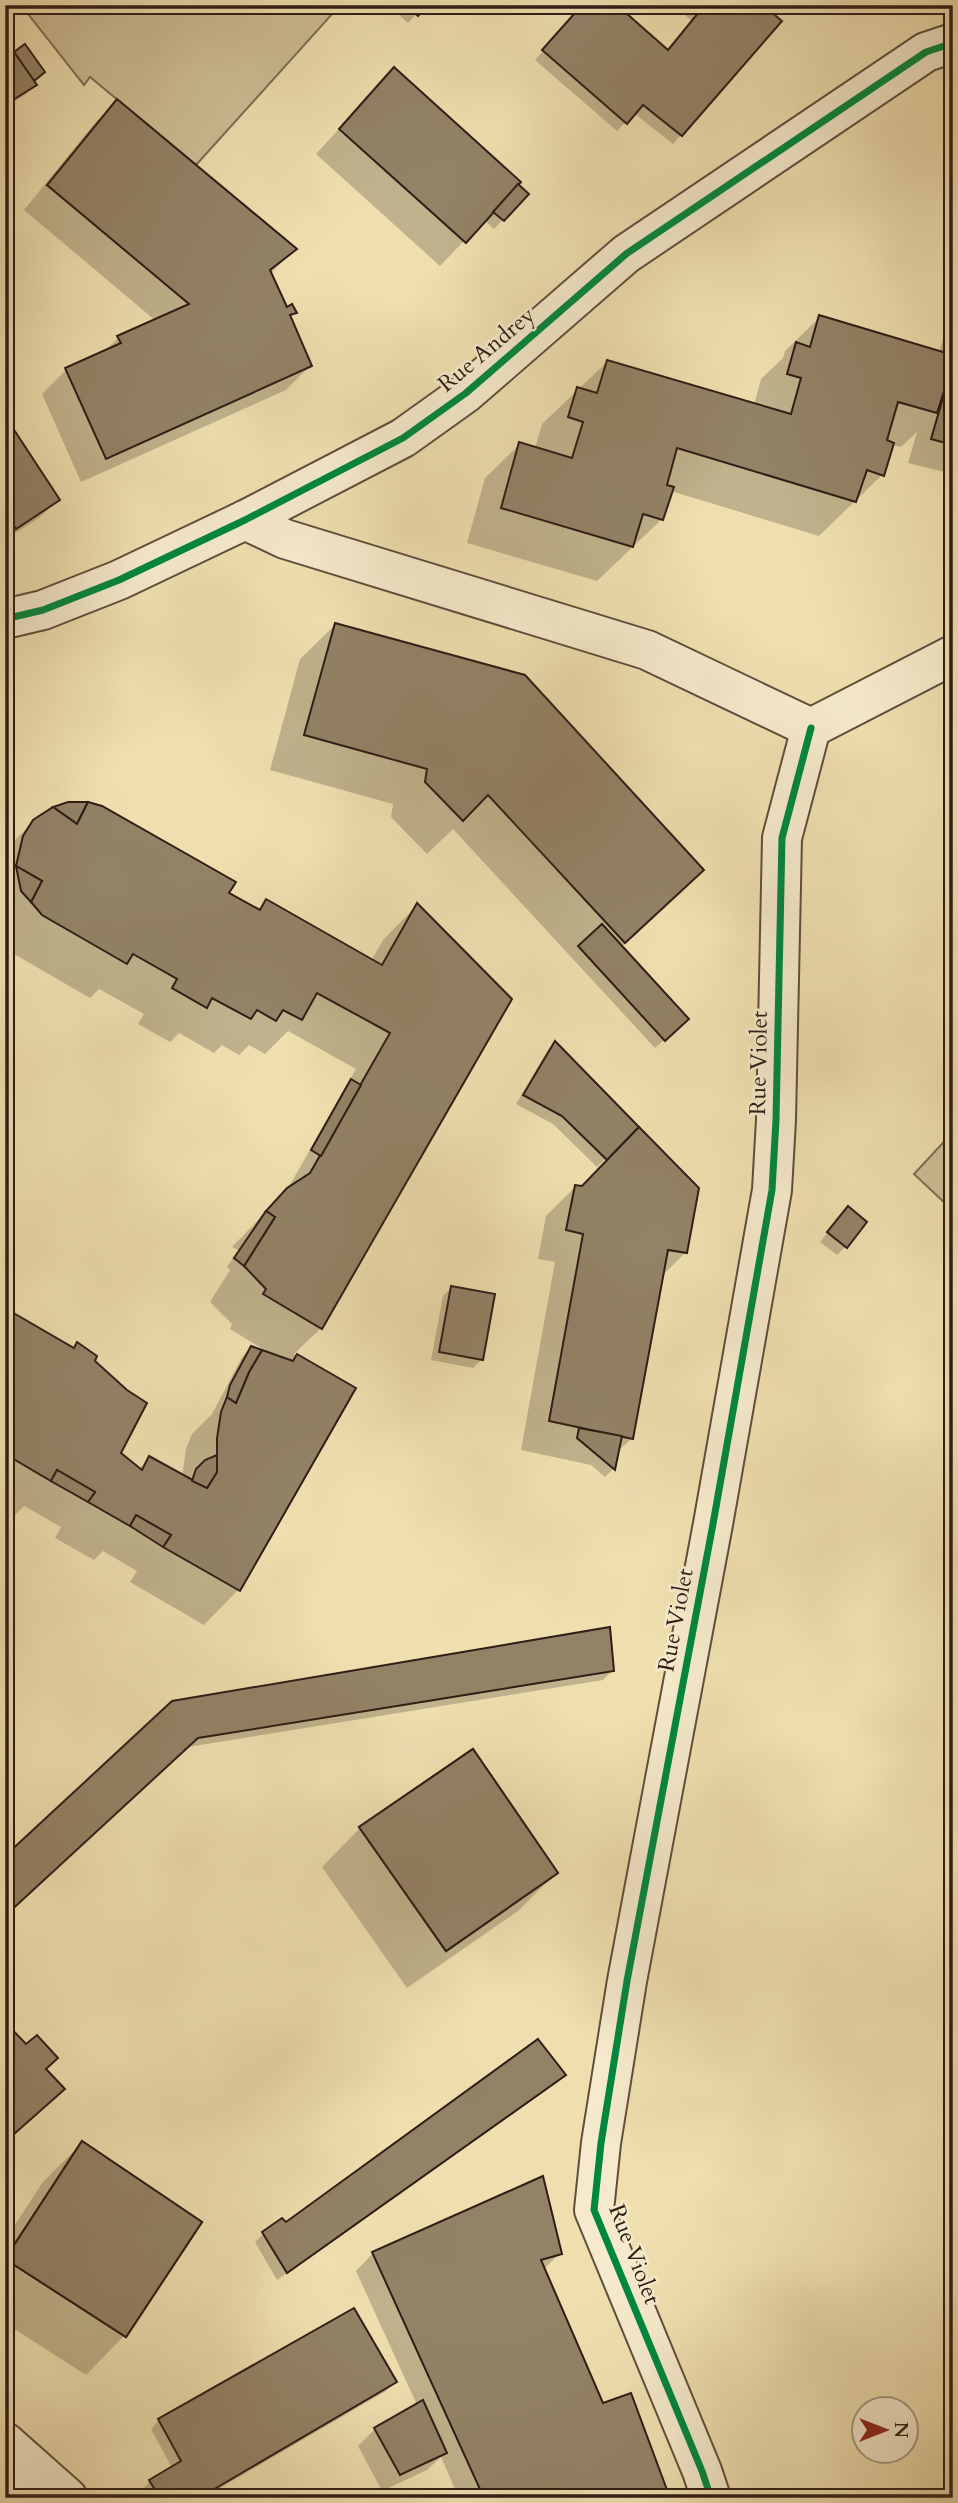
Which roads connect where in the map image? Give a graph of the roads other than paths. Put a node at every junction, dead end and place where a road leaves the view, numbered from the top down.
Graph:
1 (953, 43) edge
2 (245, 520) junction
3 (5, 619) edge
4 (953, 655) edge
5 (811, 728) junction
6 (5, 2442) edge
7 (34, 2468) junction
8 (5, 2495) edge
9 (68, 2498) edge
10 (710, 2498) edge

1 - 2 street, Rue Andrey
2 - 3 street, Rue Andrey
2 - 5 street
4 - 5 street
5 - 10 street, Rue Violet
6 - 7 street
7 - 8 lane
7 - 9 street

